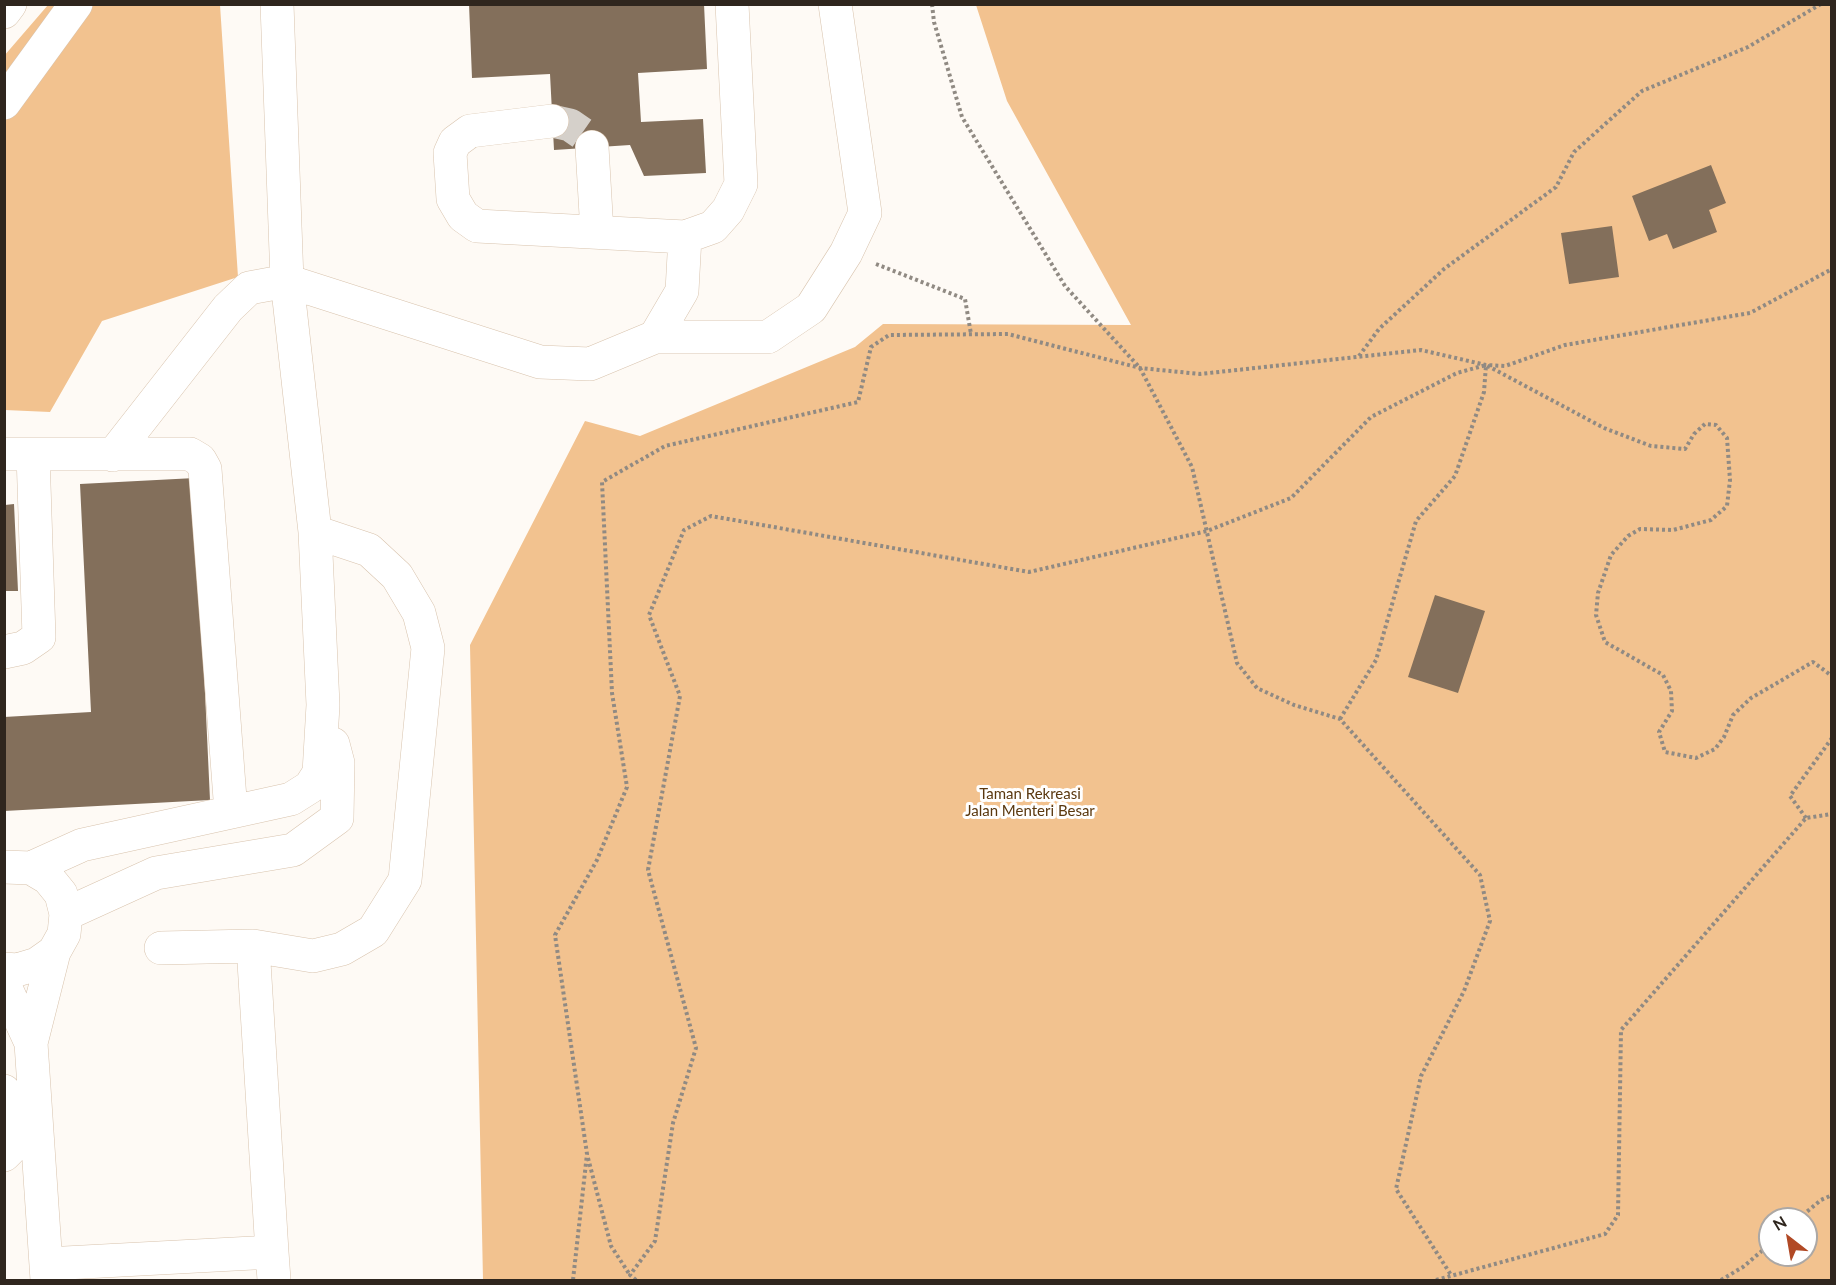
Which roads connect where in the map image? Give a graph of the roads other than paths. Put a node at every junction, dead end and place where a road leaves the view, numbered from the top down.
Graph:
1 (10, 4) edge
2 (76, 4) edge
3 (277, 4) edge
4 (732, 4) edge
5 (835, 4) edge
6 (4, 12) edge
7 (4, 103) edge
8 (552, 121) tunnel mouth
9 (592, 147) tunnel mouth
10 (597, 232) junction
11 (685, 237) junction
12 (287, 281) junction
13 (655, 337) junction
14 (19, 454) edge
15 (113, 454) junction
16 (315, 532) junction
17 (4, 652) edge
18 (323, 705) junction
19 (231, 812) junction
20 (18, 867) edge
21 (66, 914) junction
22 (252, 946) junction
23 (161, 948) dead end
24 (54, 952) junction
25 (4, 969) edge
26 (4, 984) edge
27 (31, 1042) junction
28 (4, 1091) edge
29 (4, 1155) edge
30 (273, 1266) edge
31 (46, 1272) edge

1 - 6 street
2 - 7 street
3 - 12 street
4 - 11 street
5 - 13 street
8 - 10 street
9 - 10 street
10 - 11 street
11 - 13 street
12 - 13 street
12 - 15 street
12 - 16 street
14 - 15 street
14 - 17 street
15 - 19 street
16 - 18 street
16 - 22 street
18 - 19 street
18 - 21 street
19 - 20 street
20 - 21 street
21 - 24 street
22 - 23 street
22 - 30 street
24 - 25 street
24 - 27 street
26 - 27 street
27 - 31 street
28 - 29 street
30 - 31 street

